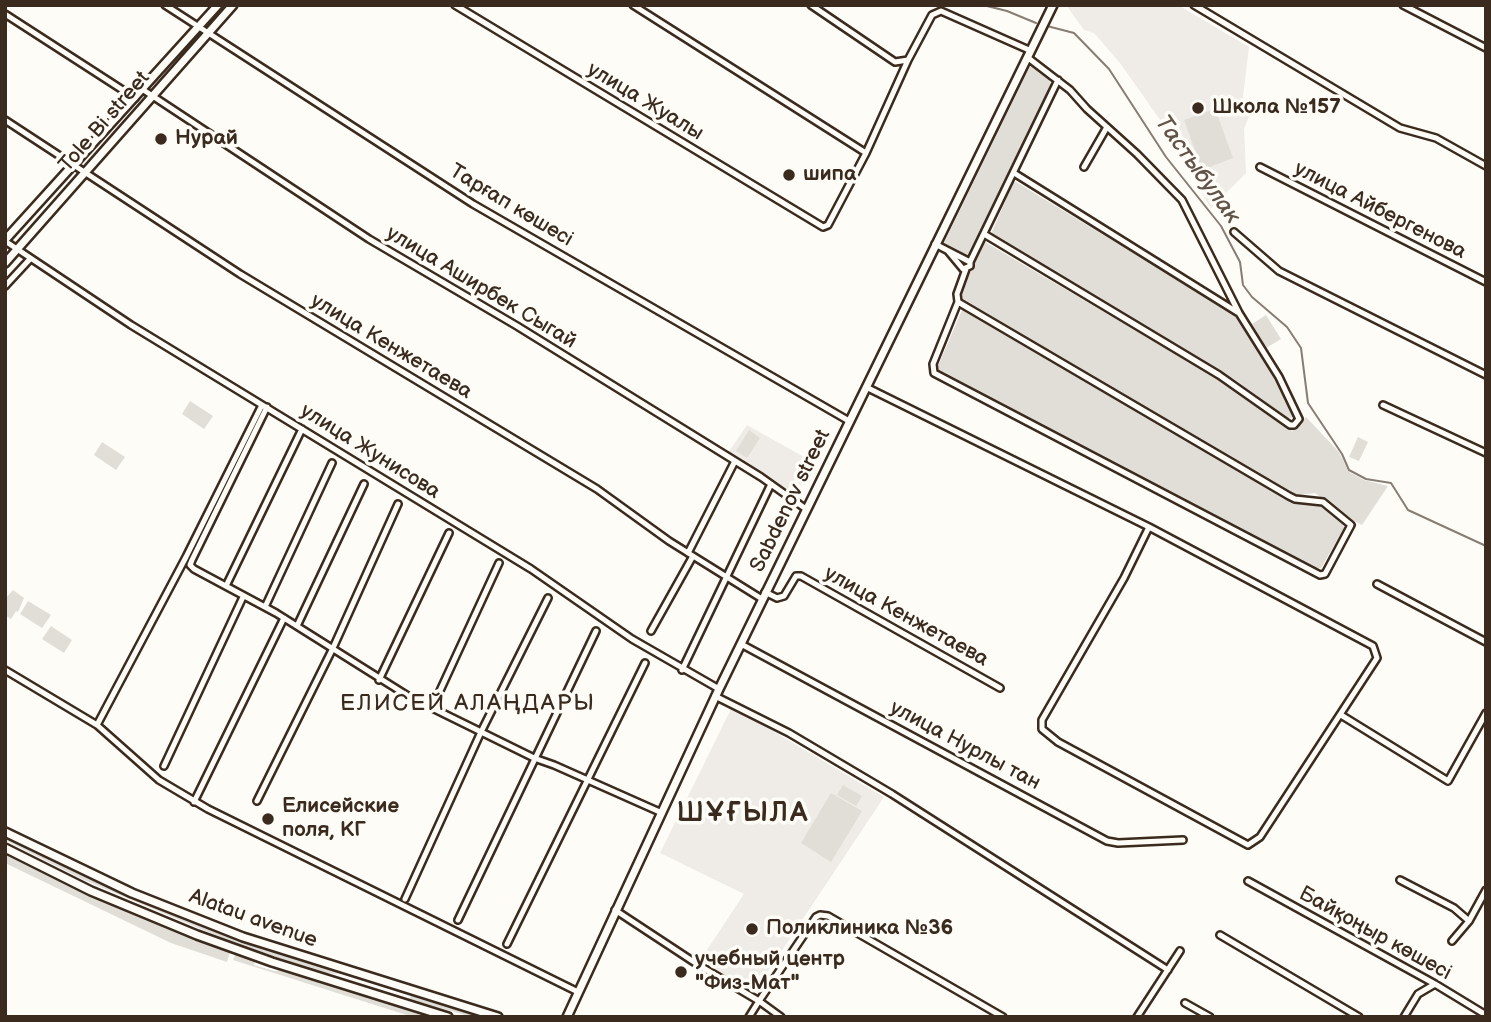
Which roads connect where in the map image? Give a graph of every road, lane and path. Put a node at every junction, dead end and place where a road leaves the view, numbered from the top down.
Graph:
1 (165, 5) edge
2 (218, 5) edge
3 (233, 5) edge
4 (455, 5) edge
5 (633, 5) edge
6 (811, 5) edge
7 (1053, 5) edge
8 (1194, 5) edge
9 (1405, 6) edge
10 (5, 14) edge
11 (199, 26) junction
12 (208, 31) junction
13 (1486, 48) edge
14 (1028, 53) junction
15 (908, 60) junction
16 (1058, 80) junction
17 (142, 89) junction
18 (151, 96) junction
19 (135, 97) junction
20 (5, 120) edge
21 (1107, 127) junction
22 (866, 153) junction
23 (75, 165) junction
24 (1486, 166) edge
25 (1084, 167) dead end
26 (1260, 167) dead end
27 (85, 173) junction
28 (1014, 173) junction
29 (1234, 232) dead end
30 (984, 234) junction
31 (5, 241) edge
32 (934, 244) junction
33 (18, 249) junction
34 (948, 251) junction
35 (30, 259) junction
36 (970, 262) junction
37 (5, 263) edge
38 (965, 269) junction
39 (1486, 282) edge
40 (5, 286) edge
41 (958, 302) junction
42 (1239, 313) junction
43 (1486, 375) edge
44 (866, 387) junction
45 (1383, 405) dead end
46 (265, 406) junction
47 (849, 421) junction
48 (302, 429) junction
49 (1486, 453) edge
50 (735, 461) junction
51 (332, 463) dead end
52 (364, 484) dead end
53 (771, 484) junction
54 (398, 504) dead end
55 (806, 509) junction
56 (1149, 527) junction
57 (449, 533) dead end
58 (690, 554) junction
59 (499, 563) dead end
60 (727, 577) junction
61 (1377, 584) dead end
62 (226, 586) junction
63 (764, 596) junction
64 (243, 597) junction
65 (548, 598) dead end
66 (265, 607) junction
67 (284, 618) junction
68 (297, 626) junction
69 (596, 631) dead end
70 (651, 631) dead end
71 (1486, 642) edge
72 (741, 644) junction
73 (333, 648) junction
74 (645, 663) dead end
75 (5, 670) edge
76 (682, 670) junction
77 (379, 680) junction
78 (1000, 688) dead end
79 (717, 693) junction
80 (432, 708) junction
81 (1486, 713) edge
82 (1341, 715) junction
83 (97, 725) junction
84 (481, 732) junction
85 (534, 758) junction
86 (164, 766) dead end
87 (588, 781) junction
88 (194, 802) junction
89 (257, 802) dead end
90 (662, 813) junction
91 (5, 831) edge
92 (1183, 840) dead end
93 (5, 848) edge
94 (1400, 880) dead end
95 (1248, 881) dead end
96 (1486, 890) edge
97 (405, 899) dead end
98 (1484, 901) edge
99 (615, 910) junction
100 (458, 920) dead end
101 (1469, 921) junction
102 (1220, 934) dead end
103 (1452, 941) dead end
104 (507, 944) dead end
105 (1181, 951) dead end
106 (1168, 970) junction
107 (1434, 984) junction
108 (408, 989) junction
109 (578, 992) junction
110 (759, 1000) junction
111 (404, 1003) junction
112 (1185, 1003) dead end
113 (1486, 1015) edge
114 (448, 1017) edge
115 (498, 1017) edge
116 (567, 1017) edge
117 (749, 1017) edge
118 (781, 1017) edge
119 (1003, 1017) edge
120 (1137, 1017) edge
121 (1210, 1017) edge
122 (1359, 1017) edge
123 (1404, 1017) edge

1 - 11 street, Тарғап көшесі
2 - 11 main road, Tole Bi street
3 - 12 main road, Tole Bi street
4 - 22 street, улица Жуалы
5 - 22 street
6 - 15 street
7 - 14 main road, Sabdenov street
8 - 24 street
9 - 13 street
10 - 19 street
11 - 12 street, Тарғап көшесі
11 - 17 main road, Tole Bi street
12 - 18 main road, Tole Bi street
12 - 47 street, Тарғап көшесі
14 - 15 street
14 - 16 street
14 - 32 main road, Sabdenov street
15 - 22 street
16 - 21 street
16 - 28 street
17 - 18 street, улица Аширбек Сыгай
17 - 19 main road, Tole Bi street
18 - 27 main road, Tole Bi street
18 - 50 street, улица Аширбек Сыгай
19 - 23 main road, Tole Bi street
20 - 23 street, улица Кенжетаева
21 - 25 street
21 - 42 street
23 - 27 street, улица Кенжетаева
23 - 31 main road, Tole Bi street
26 - 39 street, улица Айбергенова
27 - 33 main road, Tole Bi street
27 - 58 street, улица Кенжетаева
28 - 30 street
28 - 42 street
29 - 43 street
30 - 36 street
30 - 42 street
31 - 33 street, улица Жунисова
32 - 34 street
32 - 44 main road, Sabdenov street
33 - 35 street, улица Жунисова
33 - 37 main road, Tole Bi street
34 - 36 street
34 - 38 street
35 - 40 street
35 - 46 street, улица Жунисова
36 - 38 street
38 - 41 street
41 - 41 street
44 - 47 main road, Sabdenov street
44 - 56 street
45 - 49 street
46 - 48 street, улица Жунисова
46 - 62 street
46 - 83 street
47 - 55 main road, Sabdenov street
48 - 62 street
48 - 76 street, улица Жунисова
50 - 53 street, улица Аширбек Сыгай
50 - 58 street
51 - 66 street
52 - 68 street
53 - 55 street, улица Аширбек Сыгай
53 - 60 street
54 - 73 street
55 - 63 main road, Sabdenov street
56 - 82 street
56 - 82 street
57 - 77 street
58 - 60 street, улица Кенжетаева
58 - 70 street
59 - 80 street
60 - 63 street, улица Кенжетаева
60 - 76 street
61 - 71 street
62 - 64 street
63 - 72 main road, Sabdenov street
63 - 78 street, улица Кенжетаева
64 - 66 street
64 - 86 street
65 - 84 street
66 - 67 street
67 - 68 street
67 - 88 street
68 - 73 street
69 - 85 street
72 - 79 main road, Sabdenov street
72 - 92 street, улица Нурлы тан
73 - 77 street
73 - 89 street
74 - 87 street
75 - 83 street
76 - 79 street, улица Жунисова
77 - 80 street
79 - 90 main road, Sabdenov street
79 - 106 street, улица Жунисова
80 - 84 street
81 - 82 street
83 - 88 street
84 - 85 street
84 - 97 street
85 - 87 street
85 - 100 street
87 - 90 street
87 - 104 street
88 - 109 street
90 - 99 main road, Sabdenov street
91 - 108 main road, Alatau avenue
93 - 111 main road, Alatau avenue
94 - 101 street
95 - 107 street, Байқоңыр көшесі
96 - 98 street
98 - 101 street
99 - 109 main road, Sabdenov street
99 - 110 street
101 - 103 street
102 - 122 street
105 - 106 street
106 - 120 street
107 - 113 street, Байқоңыр көшесі
107 - 123 street
108 - 111 main road
108 - 115 main road, Alatau avenue
109 - 116 main road, Sabdenov street
110 - 117 street
110 - 118 street
110 - 119 street
111 - 114 main road, Alatau avenue
112 - 121 street

